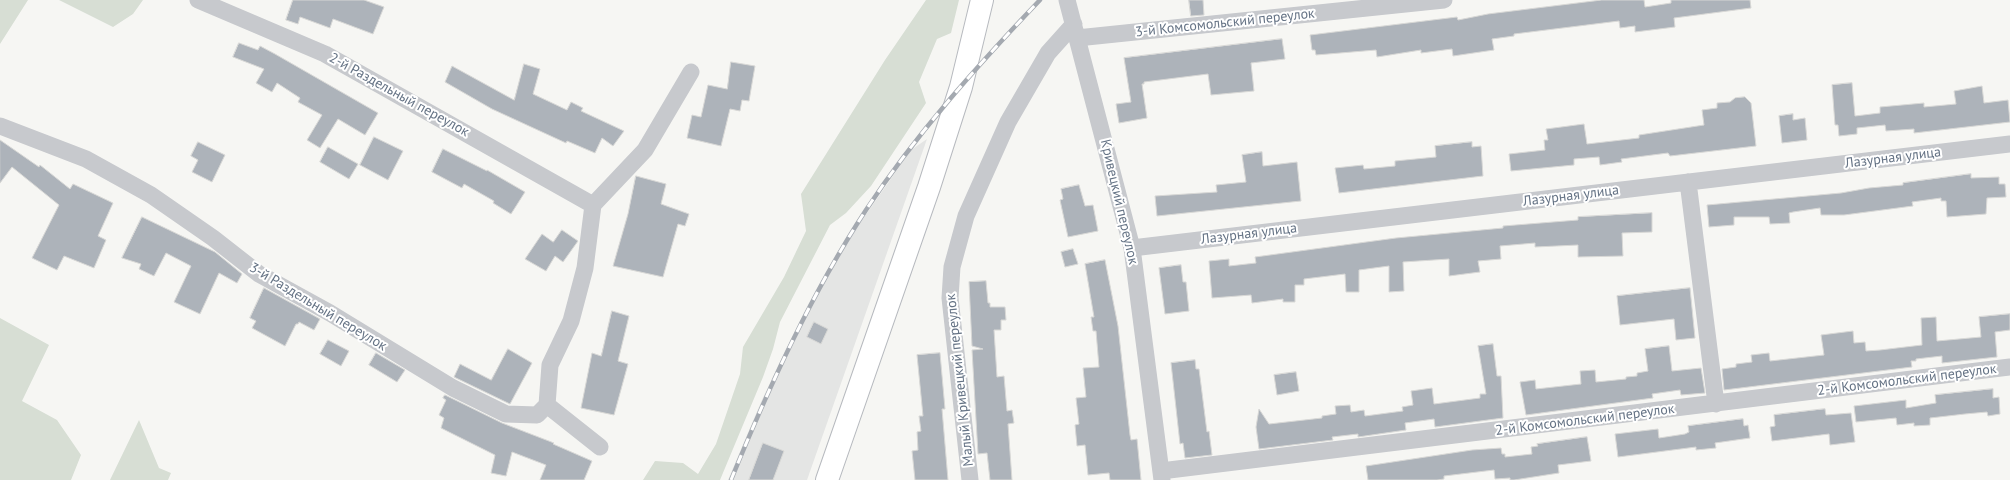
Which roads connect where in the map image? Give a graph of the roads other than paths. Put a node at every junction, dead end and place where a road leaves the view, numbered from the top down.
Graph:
1 (198, 0) edge
2 (982, 0) edge
3 (1444, 0) edge
4 (1069, 1) edge
5 (222, 5) edge
6 (1075, 31) junction
7 (691, 72) dead end
8 (0, 126) edge
9 (2010, 144) edge
10 (1688, 182) junction
11 (593, 205) junction
12 (1132, 248) junction
13 (2010, 367) edge
14 (1716, 404) junction
15 (542, 410) junction
16 (600, 447) dead end
17 (1161, 476) edge
18 (827, 480) edge
19 (970, 480) edge

1 - 5 street, 2-й Раздельный переулок
2 - 18 main road
3 - 6 street, 3-й Комсомольский переулок
4 - 6 street, Кривецкий переулок
5 - 11 street, 2-й Раздельный переулок
6 - 12 street, Кривецкий переулок
6 - 19 street, Малый Кривецкий переулок
7 - 11 street
8 - 15 street, 3-й Раздельный переулок
9 - 10 street, Лазурная улица
10 - 12 street, Лазурная улица
10 - 14 street
11 - 15 street
12 - 17 street, Кривецкий переулок
13 - 14 street, 2-й Комсомольский переулок
14 - 17 street, 2-й Комсомольский переулок
15 - 16 street

